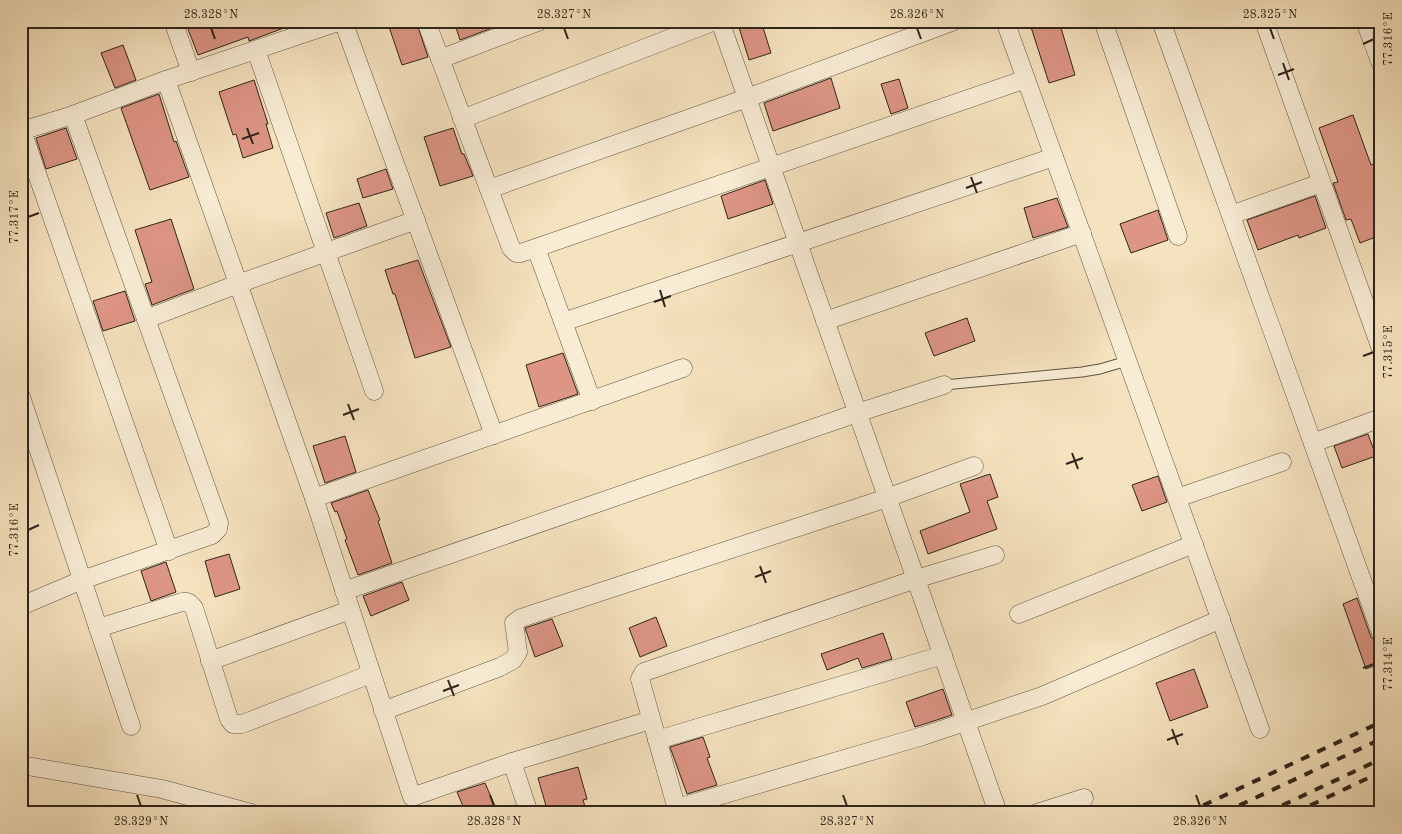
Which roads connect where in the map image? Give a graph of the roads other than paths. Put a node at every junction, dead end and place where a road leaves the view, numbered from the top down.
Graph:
1 (172, 21) edge
2 (342, 21) edge
3 (426, 21) edge
4 (540, 21) edge
5 (715, 21) edge
6 (720, 21) edge
7 (954, 21) edge
8 (1005, 21) edge
9 (1103, 21) edge
10 (1162, 21) edge
11 (1264, 21) edge
12 (1365, 21) edge
13 (310, 26) edge
14 (256, 50) junction
15 (440, 58) junction
16 (1381, 64) edge
17 (191, 72) junction
18 (1026, 79) junction
19 (166, 80) junction
20 (747, 98) junction
21 (73, 115) junction
22 (462, 118) junction
23 (21, 131) edge
24 (1054, 157) junction
25 (771, 167) junction
26 (1321, 183) junction
27 (489, 189) junction
28 (1231, 215) junction
29 (416, 220) junction
30 (1082, 233) junction
31 (1178, 236) dead end
32 (798, 243) junction
33 (536, 248) junction
34 (326, 252) junction
35 (238, 284) junction
36 (146, 319) junction
37 (825, 321) junction
38 (563, 322) junction
39 (1381, 349) edge
40 (1128, 361) junction
41 (683, 368) dead end
42 (944, 385) joint
43 (374, 391) dead end
44 (21, 397) edge
45 (592, 400) junction
46 (857, 413) junction
47 (1381, 418) edge
48 (494, 435) junction
49 (1313, 443) junction
50 (1282, 462) dead end
51 (974, 466) dead end
52 (314, 498) junction
53 (887, 498) junction
54 (1177, 498) junction
55 (1194, 544) junction
56 (169, 551) junction
57 (995, 555) dead end
58 (916, 579) junction
59 (82, 580) junction
60 (344, 592) junction
61 (21, 606) edge
62 (350, 610) junction
63 (1018, 614) dead end
64 (1221, 619) junction
65 (98, 628) junction
66 (1381, 633) edge
67 (943, 655) junction
68 (210, 661) junction
69 (371, 674) junction
70 (383, 711) junction
71 (651, 720) junction
72 (966, 721) junction
73 (131, 726) dead end
74 (1260, 729) dead end
75 (657, 740) junction
76 (512, 762) junction
77 (21, 765) edge
78 (1084, 798) dead end
79 (678, 810) edge
80 (251, 813) edge
81 (529, 813) edge
82 (998, 813) edge
83 (1037, 813) edge

1 - 17 street
2 - 13 street
2 - 29 street
3 - 15 street
4 - 15 street
5 - 22 street
6 - 20 street
7 - 20 street
8 - 18 street
9 - 31 street
10 - 28 street
11 - 26 street
12 - 16 street
13 - 14 street
14 - 17 street
14 - 34 street
15 - 22 street
17 - 19 street
18 - 24 street
18 - 25 street
19 - 21 street
19 - 35 street
20 - 25 street
20 - 27 street
21 - 23 street
21 - 36 street
22 - 27 street
23 - 56 street
24 - 30 street
24 - 32 street
25 - 32 street
25 - 33 street
26 - 28 street
26 - 39 street
27 - 33 street
28 - 49 street
29 - 34 street
29 - 48 street
30 - 37 street
30 - 40 street
32 - 37 street
32 - 38 street
33 - 38 street
34 - 35 street
34 - 43 street
35 - 36 street
35 - 52 street
36 - 56 street
37 - 46 street
38 - 45 street
40 - 42 lane
40 - 54 street
41 - 45 street
42 - 46 street
44 - 59 street
45 - 48 street
46 - 53 street
46 - 60 street
47 - 49 street
48 - 52 street
49 - 66 street
50 - 54 street
51 - 53 street
52 - 60 street
53 - 58 street
53 - 70 street
54 - 55 street
55 - 63 street
55 - 64 street
56 - 59 street
57 - 58 street
58 - 67 street
58 - 71 street
59 - 61 street
59 - 65 street
60 - 62 street
62 - 68 street
62 - 69 street
64 - 72 street
64 - 74 street
65 - 68 street
65 - 73 street
67 - 72 street
67 - 75 street
68 - 69 street
69 - 70 street
70 - 76 street
71 - 75 street
71 - 76 street
72 - 79 street
72 - 82 street
75 - 79 street
76 - 81 street
77 - 80 street
78 - 83 street

